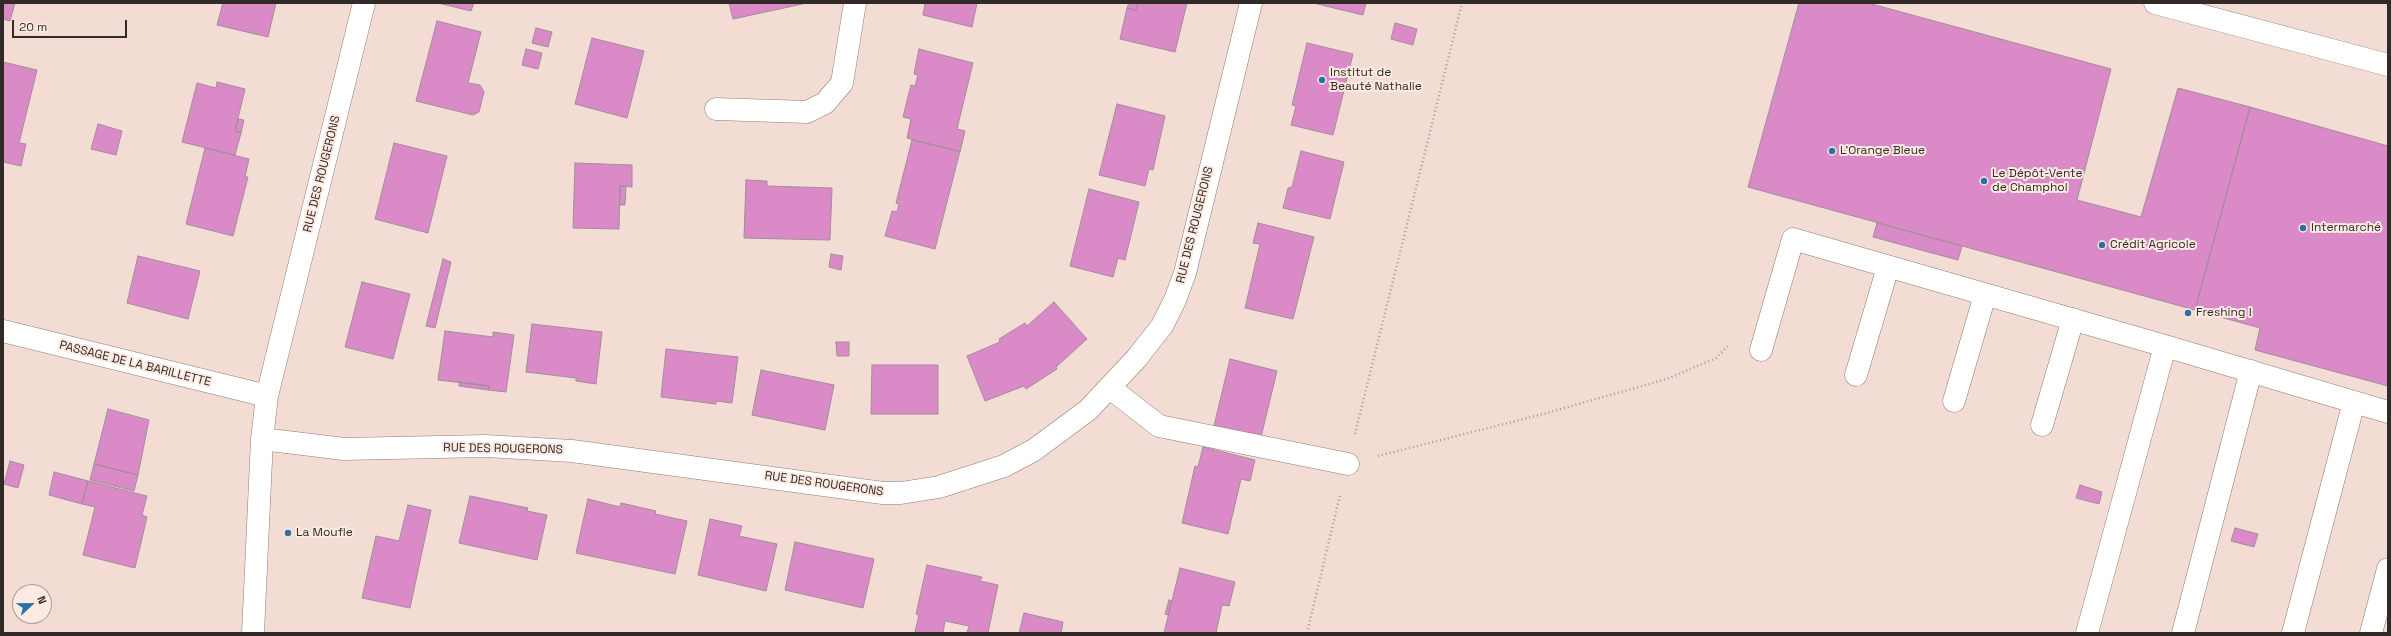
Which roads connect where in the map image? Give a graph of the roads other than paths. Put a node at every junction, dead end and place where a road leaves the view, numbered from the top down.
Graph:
1 (364, 3) edge
2 (855, 3) edge
3 (1251, 3) edge
4 (2155, 3) edge
5 (2388, 65) edge
6 (716, 109) dead end
7 (1888, 267) junction
8 (1985, 294) junction
9 (2074, 319) junction
10 (3, 332) edge
11 (2165, 346) junction
12 (1761, 350) road end
13 (2251, 371) junction
14 (1856, 375) dead end
15 (1110, 388) junction
16 (267, 396) junction
17 (1954, 401) dead end
18 (2354, 402) junction
19 (2388, 412) edge
20 (2042, 425) dead end
21 (262, 439) junction
22 (1348, 464) road end
23 (2388, 569) edge
24 (253, 633) edge
25 (2087, 633) edge
26 (2183, 633) edge
27 (2293, 633) edge
28 (2371, 633) edge

1 - 16 street, RUE DES ROUGERONS
2 - 6 street
3 - 15 street, RUE DES ROUGERONS
4 - 5 street
7 - 8 street
7 - 12 street
7 - 14 street
8 - 9 street
8 - 17 street
9 - 11 street
9 - 20 street
10 - 16 street, PASSAGE DE LA BARILLETTE
11 - 13 street
11 - 25 street
13 - 18 street
13 - 26 street
15 - 21 street, RUE DES ROUGERONS
15 - 22 street
16 - 21 street, RUE DES ROUGERONS
18 - 19 street
18 - 27 street
21 - 24 street, RUE DES ROUGERONS
23 - 28 street

